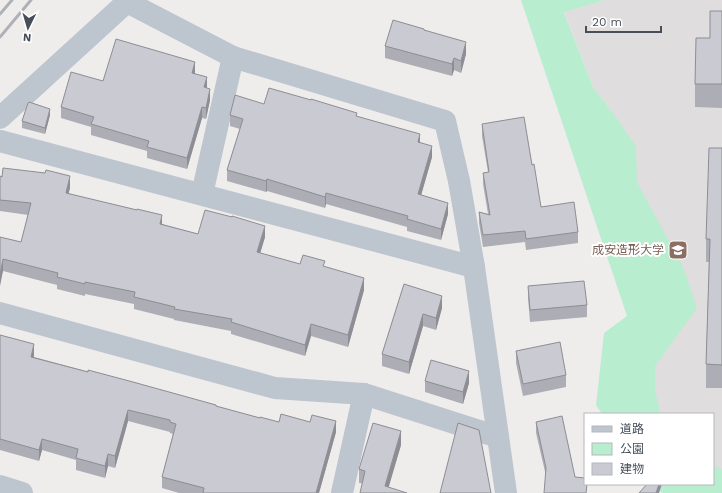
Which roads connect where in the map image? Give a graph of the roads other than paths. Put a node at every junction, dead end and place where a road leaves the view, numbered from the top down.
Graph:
1 (233, 57) junction
2 (0, 118) edge
3 (0, 141) edge
4 (202, 194) junction
5 (474, 266) junction
6 (0, 313) edge
7 (364, 394) junction
8 (498, 437) junction
9 (0, 486) edge
10 (22, 493) edge
11 (342, 493) edge
12 (506, 493) edge

1 - 2 street
1 - 4 street
1 - 5 street
3 - 4 street
4 - 5 street
5 - 8 street
6 - 7 street
7 - 8 street
7 - 11 street
8 - 12 street
9 - 10 street

